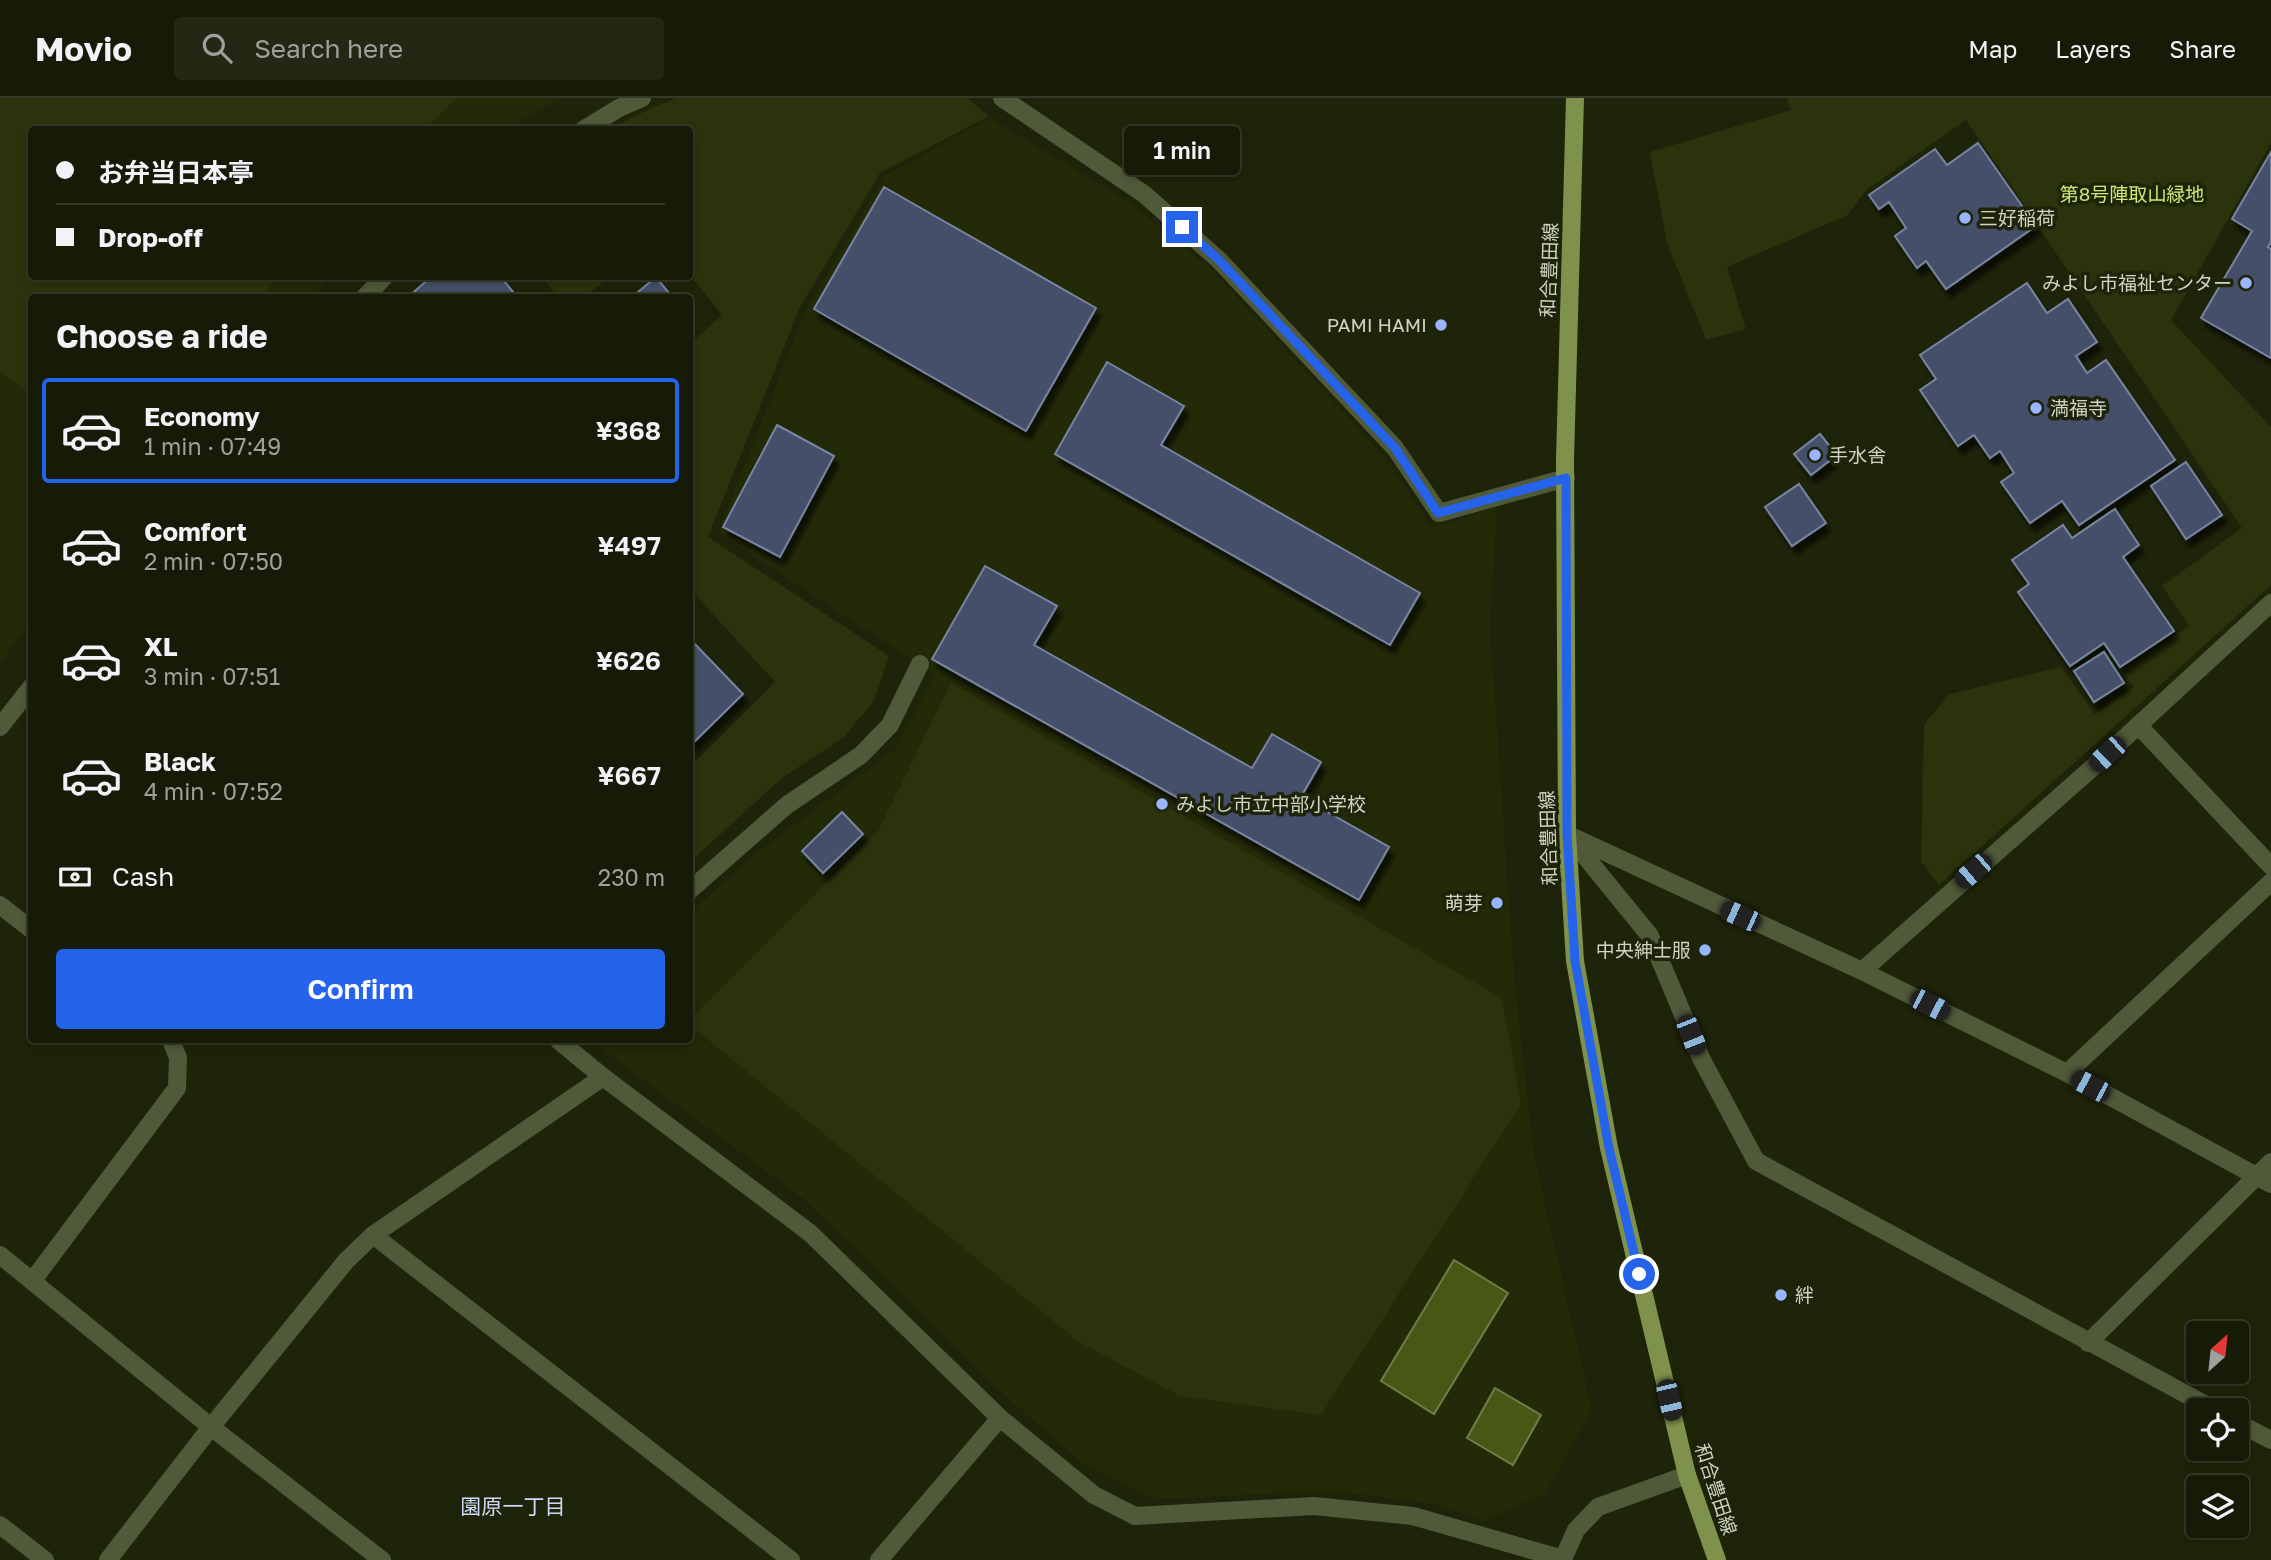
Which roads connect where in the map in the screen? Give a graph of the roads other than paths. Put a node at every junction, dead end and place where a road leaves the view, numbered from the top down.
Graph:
1 (642, 98) edge
2 (1002, 98) edge
3 (1575, 98) edge
4 (615, 103) edge
5 (588, 126) edge
6 (381, 280) edge
7 (368, 294) edge
8 (1566, 478) junction
9 (2271, 603) edge
10 (920, 664) dead end
11 (28, 691) edge
12 (2138, 725) junction
13 (0, 727) edge
14 (1567, 834) junction
15 (2271, 866) edge
16 (2271, 882) edge
17 (693, 887) edge
18 (0, 905) edge
19 (28, 927) edge
20 (1862, 971) junction
21 (172, 1043) edge
22 (562, 1043) edge
23 (2067, 1073) junction
24 (603, 1077) junction
25 (2271, 1162) edge
26 (2264, 1180) edge
27 (373, 1235) junction
28 (0, 1255) edge
29 (33, 1280) junction
30 (2088, 1343) junction
31 (2193, 1398) edge
32 (1000, 1418) junction
33 (211, 1426) junction
34 (2249, 1429) edge
35 (2271, 1440) edge
36 (1687, 1475) junction
37 (0, 1525) edge
38 (45, 1560) edge
39 (108, 1560) edge
40 (382, 1560) edge
41 (791, 1560) edge
42 (879, 1560) edge
43 (1563, 1560) edge
44 (1717, 1560) edge

1 - 4 street
2 - 8 street
3 - 8 main road, 和合豊田線
4 - 5 street
6 - 7 street
8 - 14 main road, 和合豊田線
9 - 12 street
10 - 17 street
11 - 13 street
12 - 15 street
12 - 20 street
14 - 20 street
14 - 30 street
14 - 36 main road, 和合豊田線
16 - 23 street
18 - 19 street
20 - 23 street
21 - 29 street
22 - 24 street
23 - 26 street
24 - 27 street
24 - 32 street
25 - 26 street
26 - 30 street
27 - 33 street
27 - 41 street
28 - 29 street
29 - 33 street
30 - 31 street
32 - 42 street
32 - 43 street
33 - 39 street
33 - 40 street
34 - 35 street
36 - 43 street
36 - 44 main road, 和合豊田線
37 - 38 street

